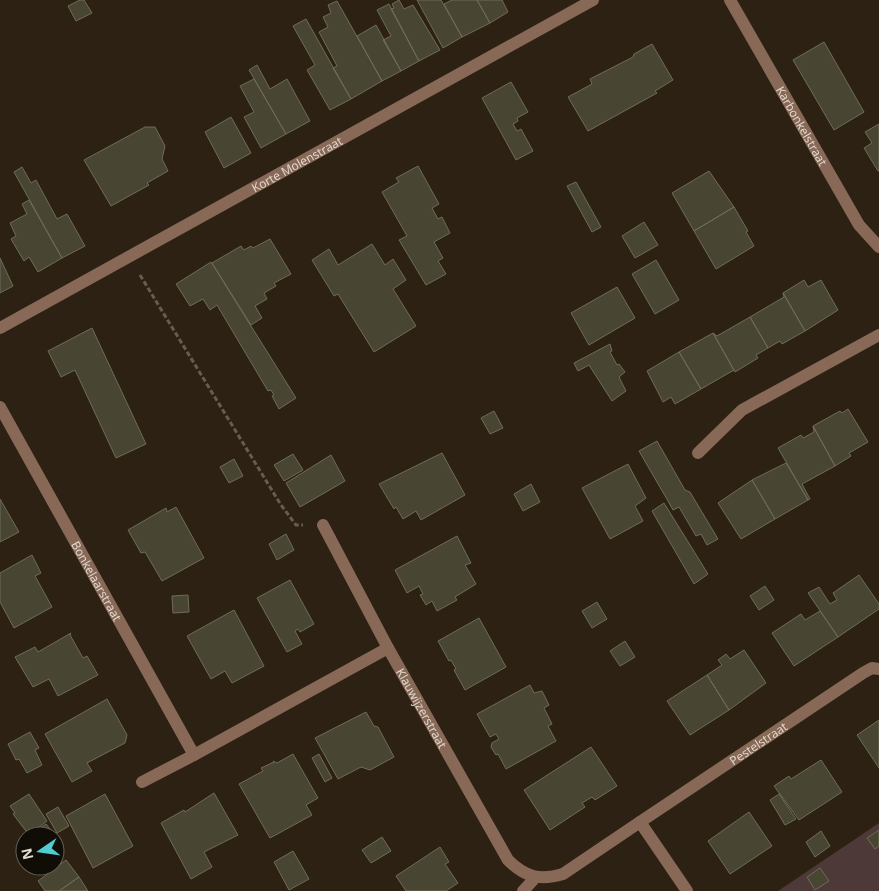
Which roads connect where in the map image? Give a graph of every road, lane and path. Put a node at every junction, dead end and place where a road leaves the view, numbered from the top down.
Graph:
1 (593, 0) edge
2 (730, 0) edge
3 (879, 247) edge
4 (129, 257) junction
5 (0, 328) edge
6 (879, 335) edge
7 (0, 407) edge
8 (698, 453) dead end
9 (324, 525) joint
10 (388, 648) junction
11 (879, 669) edge
12 (194, 755) junction
13 (142, 782) dead end
14 (640, 822) junction
15 (535, 878) junction
16 (524, 891) edge
17 (687, 891) edge

1 - 4 street, Korte Molenstraat
2 - 3 street, Karbonkelstraat
4 - 5 street, Korte Molenstraat
4 - 9 path
6 - 8 street
7 - 12 street, Bonkelaarstraat
9 - 10 street, Klauwijzerstraat
10 - 12 street
10 - 15 street, Klauwijzerstraat
11 - 14 street, Pestelstraat
12 - 13 street
14 - 15 street
14 - 17 street
15 - 16 street

